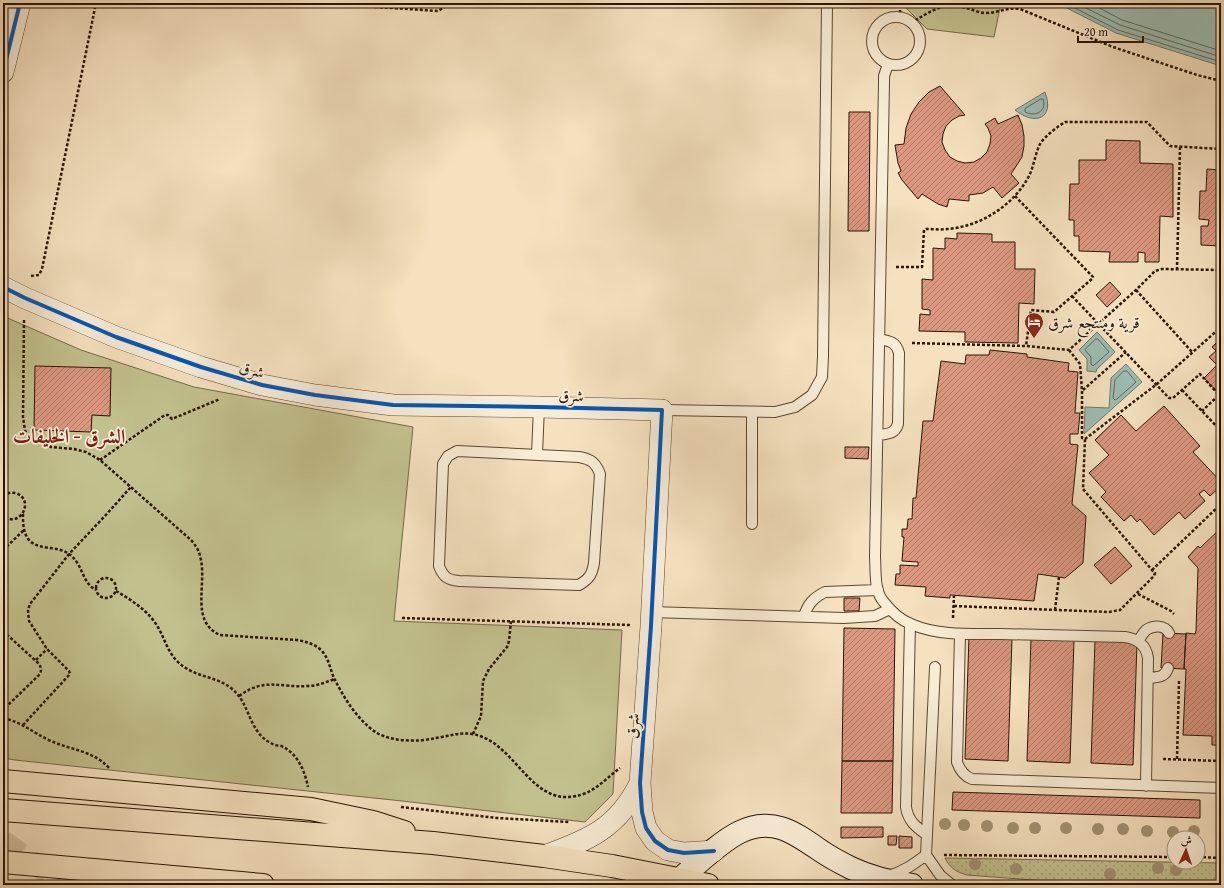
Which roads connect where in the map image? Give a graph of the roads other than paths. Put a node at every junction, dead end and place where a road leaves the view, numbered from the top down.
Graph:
1 (20, 3) edge
2 (827, 3) edge
3 (888, 64) junction
4 (3, 72) edge
5 (3, 287) edge
6 (879, 339) junction
7 (539, 406) junction
8 (662, 410) junction
9 (752, 412) junction
10 (878, 435) junction
11 (538, 454) junction
12 (752, 524) dead end
13 (878, 590) junction
14 (890, 609) junction
15 (804, 616) junction
16 (651, 619) junction
17 (910, 624) junction
18 (956, 633) junction
19 (1169, 633) dead end
20 (1138, 641) junction
21 (935, 667) dead end
22 (1168, 668) dead end
23 (1148, 678) junction
24 (640, 774) junction
25 (3, 781) edge
26 (1146, 786) junction
27 (1221, 788) edge
28 (3, 810) edge
29 (927, 835) junction
30 (433, 843) junction
31 (714, 851) junction
32 (926, 855) junction
33 (544, 856) junction
34 (3, 862) edge
35 (876, 878) junction
36 (680, 879) junction
37 (263, 885) edge
38 (708, 885) edge
39 (912, 885) edge
40 (952, 885) edge

1 - 4 street
2 - 9 lane
3 - 3 lane
3 - 6 lane
5 - 7 street, شرق
6 - 10 lane
6 - 10 lane
7 - 8 street, شرق
7 - 11 lane
8 - 9 lane
8 - 16 street, شرق
9 - 12 lane
10 - 13 lane
11 - 11 lane
13 - 14 lane
13 - 15 lane
14 - 15 lane
14 - 17 lane
15 - 16 lane
16 - 24 street, شرق
17 - 18 lane
17 - 29 lane
18 - 20 lane
18 - 26 lane
19 - 20 lane
20 - 23 lane
21 - 29 lane
22 - 23 lane
23 - 26 lane
24 - 31 street, شرق
24 - 33 street, شرق
25 - 30 highway
26 - 27 lane
28 - 30 highway
29 - 32 lane
30 - 33 highway
31 - 35 street
31 - 36 street
32 - 35 lane
32 - 40 lane
33 - 36 highway
34 - 37 highway
35 - 39 street
36 - 38 highway

